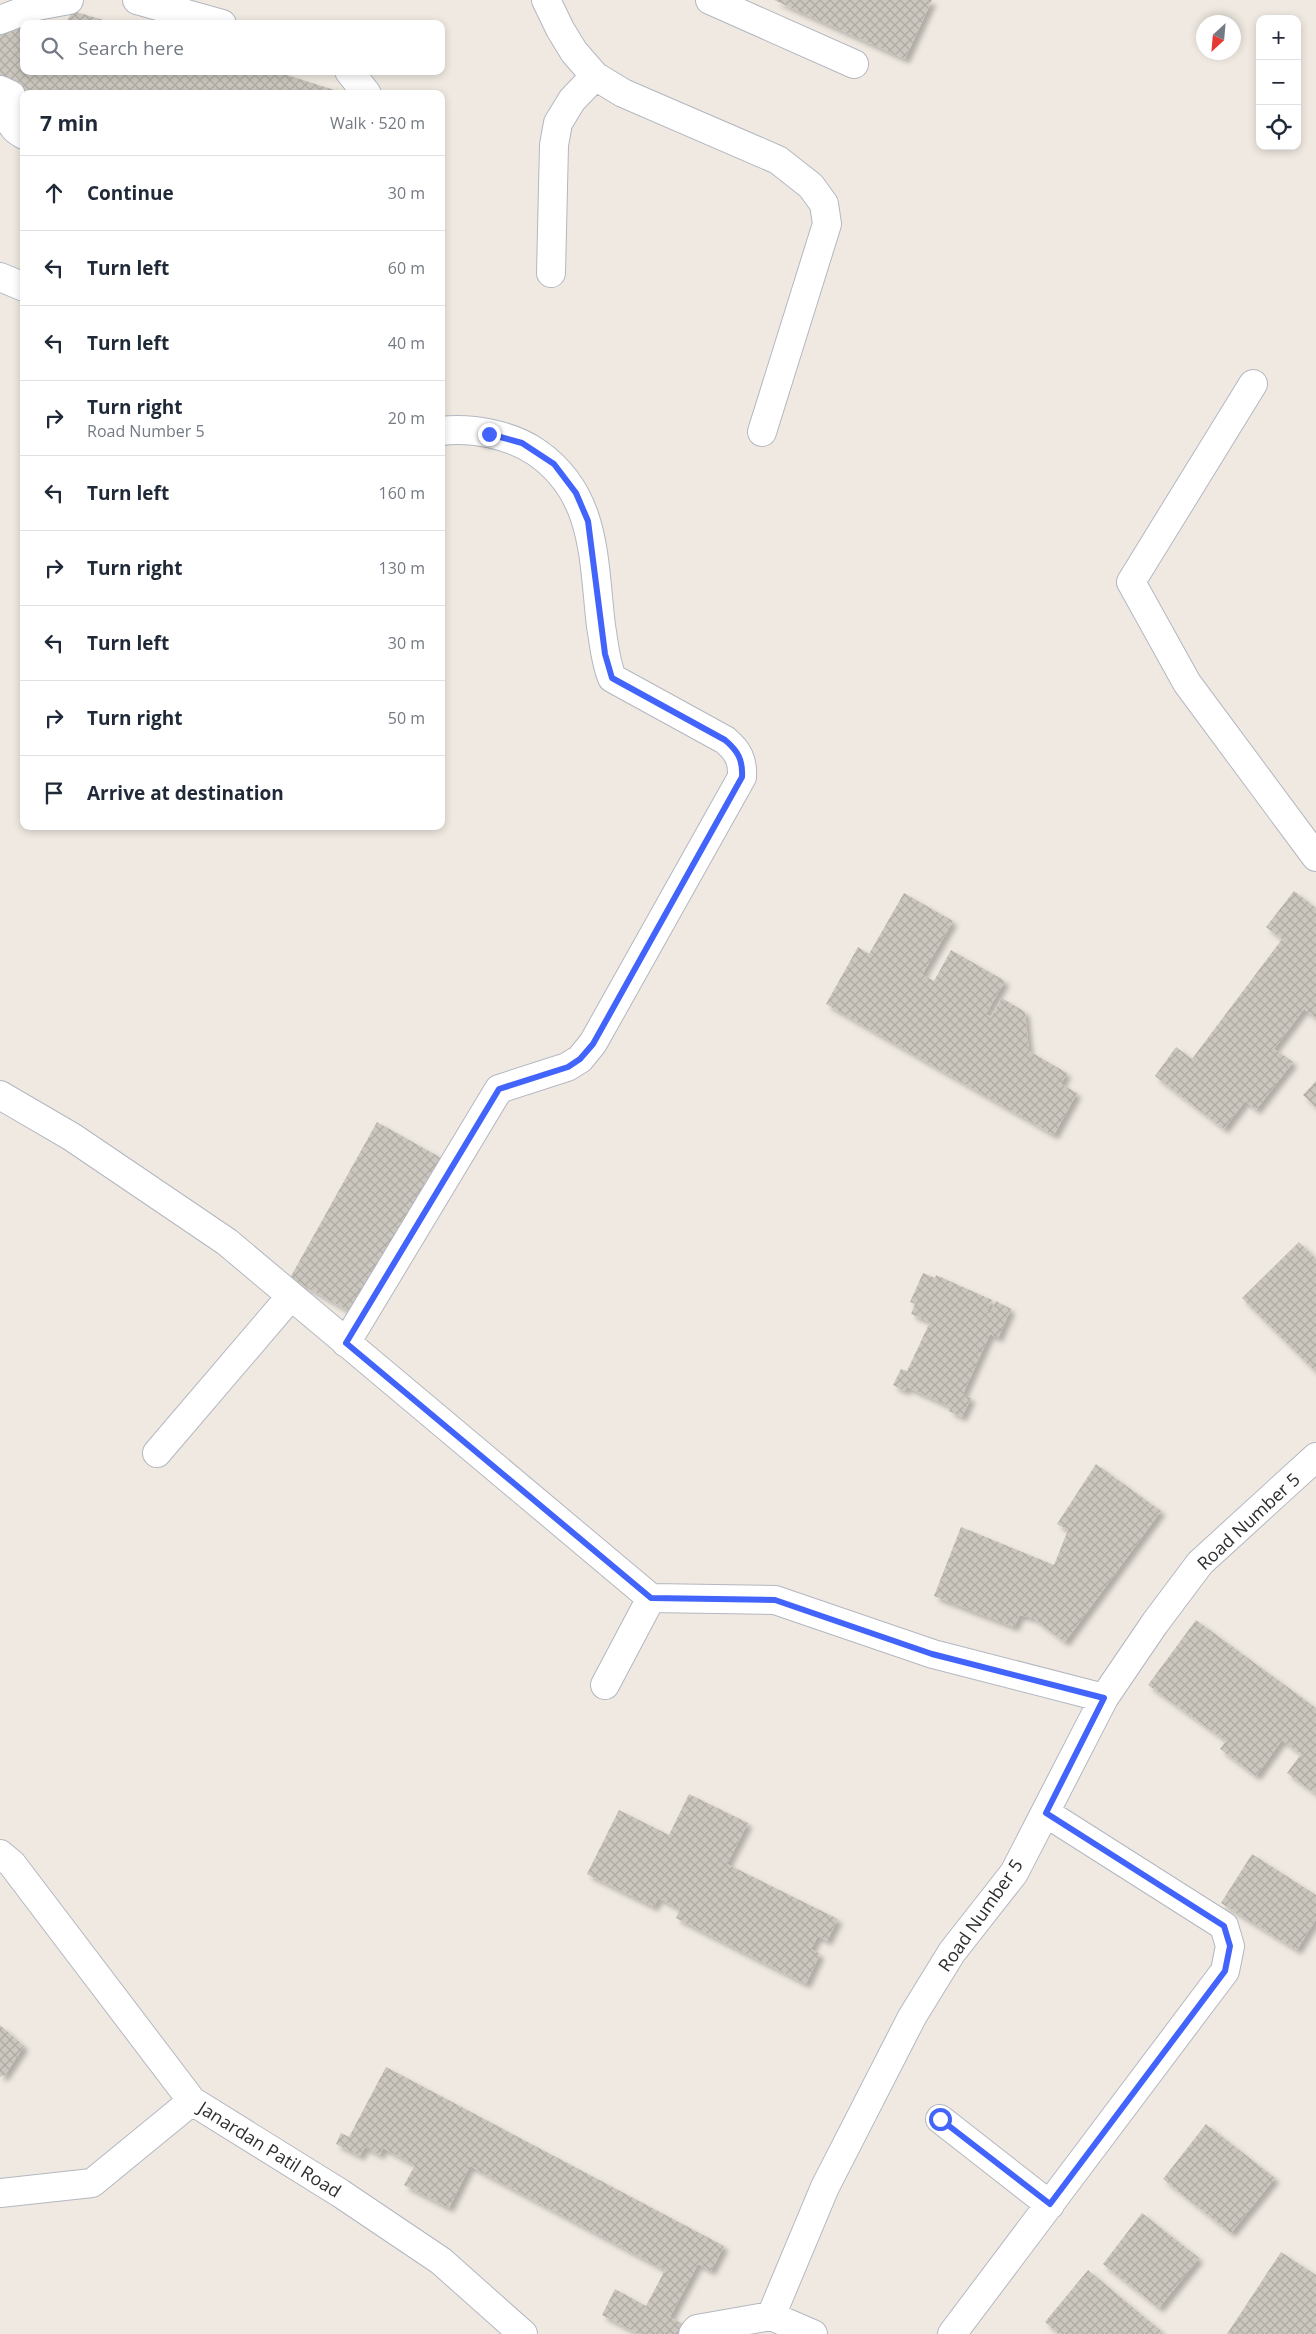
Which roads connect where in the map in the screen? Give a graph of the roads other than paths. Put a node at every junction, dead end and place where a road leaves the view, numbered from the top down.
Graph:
1 (69, 0) edge
2 (137, 0) edge
3 (546, 0) edge
4 (710, 0) edge
5 (0, 20) edge
6 (208, 20) edge
7 (854, 64) dead end
8 (352, 75) edge
9 (595, 76) junction
10 (0, 90) edge
11 (364, 90) edge
12 (20, 133) edge
13 (551, 273) dead end
14 (0, 277) edge
15 (20, 285) edge
16 (1253, 384) dead end
17 (445, 431) edge
18 (762, 432) dead end
19 (1316, 857) edge
20 (0, 1095) edge
21 (291, 1296) junction
22 (346, 1343) junction
23 (157, 1453) dead end
24 (1316, 1457) edge
25 (651, 1598) junction
26 (605, 1685) dead end
27 (1104, 1698) junction
28 (1046, 1813) junction
29 (0, 1854) edge
30 (192, 2101) junction
31 (940, 2119) dead end
32 (0, 2193) edge
33 (1050, 2204) junction
34 (771, 2316) junction
35 (523, 2334) edge
36 (693, 2334) edge
37 (813, 2334) edge
38 (952, 2334) edge

1 - 5 street
2 - 6 street
3 - 9 street
4 - 7 street
8 - 11 street
9 - 13 street
9 - 18 street
10 - 12 street
14 - 15 street
16 - 19 street
17 - 22 street
20 - 21 street
21 - 22 street
21 - 23 street
22 - 25 street
24 - 27 street, Road Number 5
25 - 26 street
25 - 27 street
27 - 28 street, Road Number 5
28 - 33 street
28 - 34 street, Road Number 5
29 - 30 street, Janardan Patil Road
30 - 32 street
30 - 35 street, Janardan Patil Road
31 - 33 street
33 - 38 street
34 - 36 street
34 - 37 street

